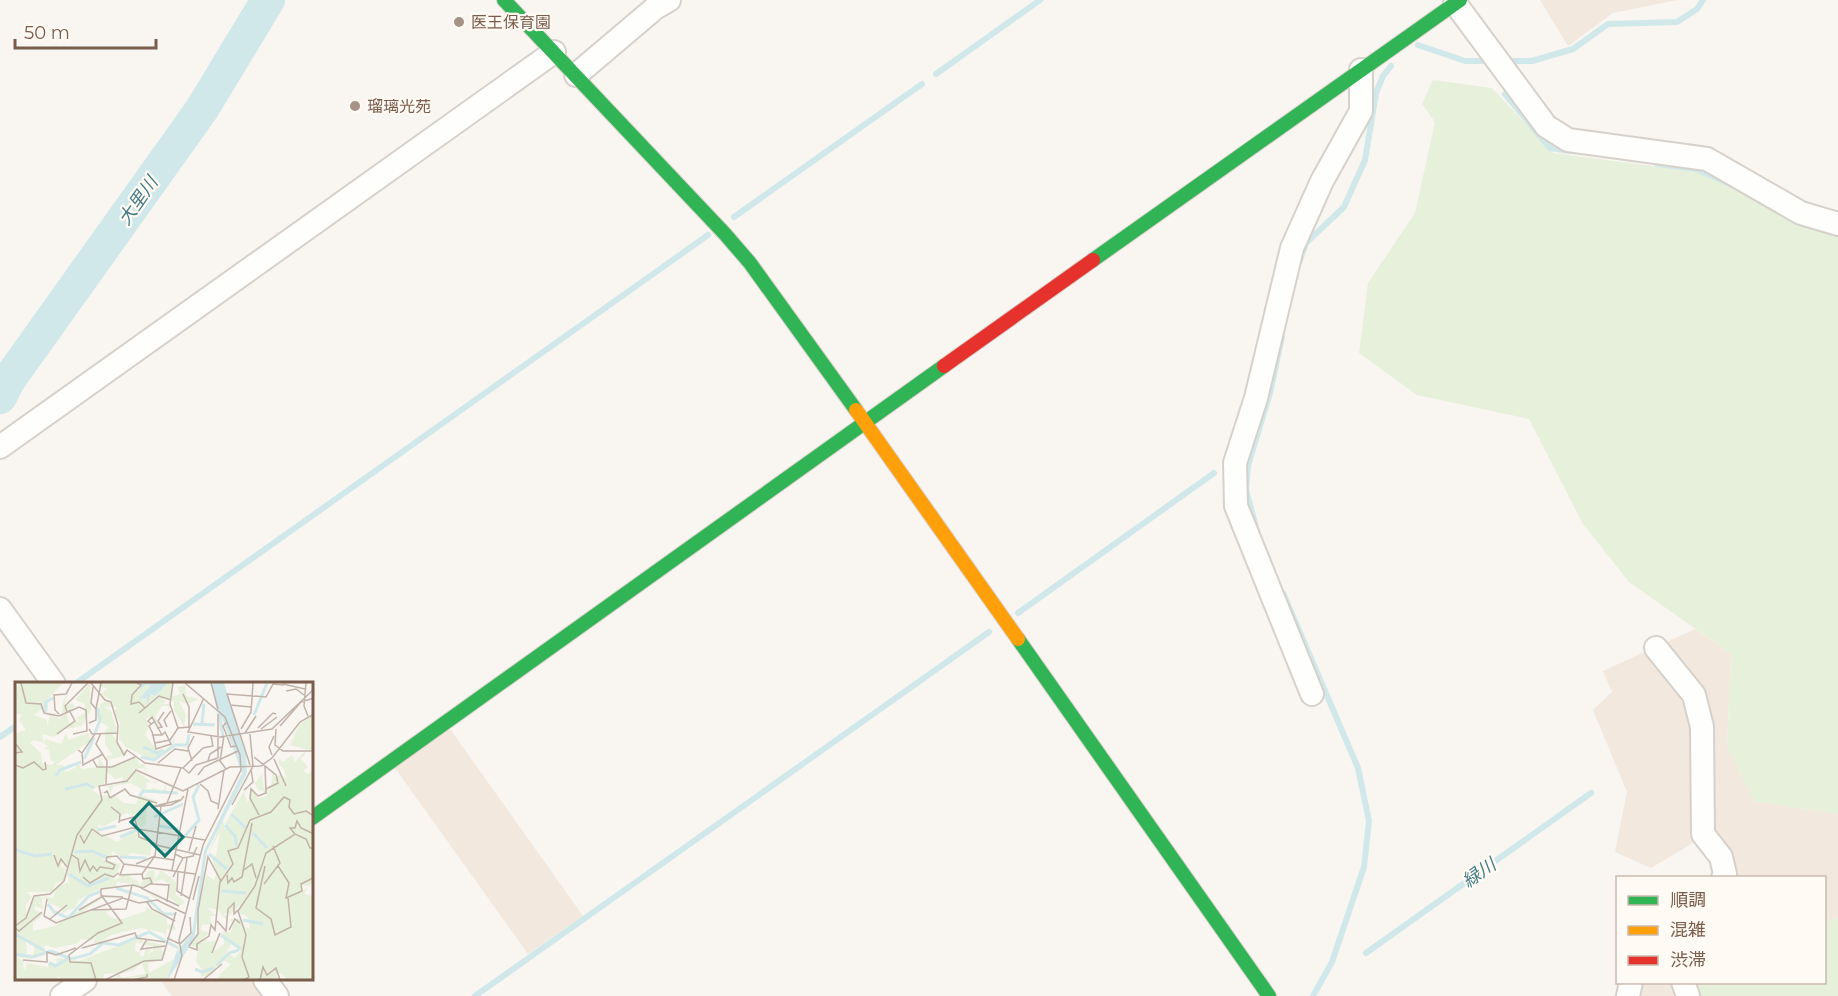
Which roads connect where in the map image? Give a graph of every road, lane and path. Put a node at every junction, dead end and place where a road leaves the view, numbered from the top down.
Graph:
1 (504, 0) edge
2 (669, 0) edge
3 (1457, 2) edge
4 (1431, 8) edge
5 (554, 52) junction
6 (1361, 70) junction
7 (576, 75) junction
8 (1838, 224) edge
9 (865, 422) junction
10 (0, 447) edge
11 (0, 609) edge
12 (1656, 648) dead end
13 (53, 682) edge
14 (1312, 694) dead end
15 (314, 817) edge
16 (1724, 876) edge
17 (84, 981) edge
18 (266, 981) edge
19 (62, 996) edge
20 (277, 996) edge
21 (1269, 996) edge

1 - 5 street
2 - 7 street
3 - 4 street
3 - 8 street
4 - 6 street
5 - 7 street
5 - 10 street
6 - 9 street
6 - 14 street
7 - 9 street
9 - 15 street
9 - 21 street
11 - 13 street
12 - 16 street
17 - 19 street
18 - 20 street

